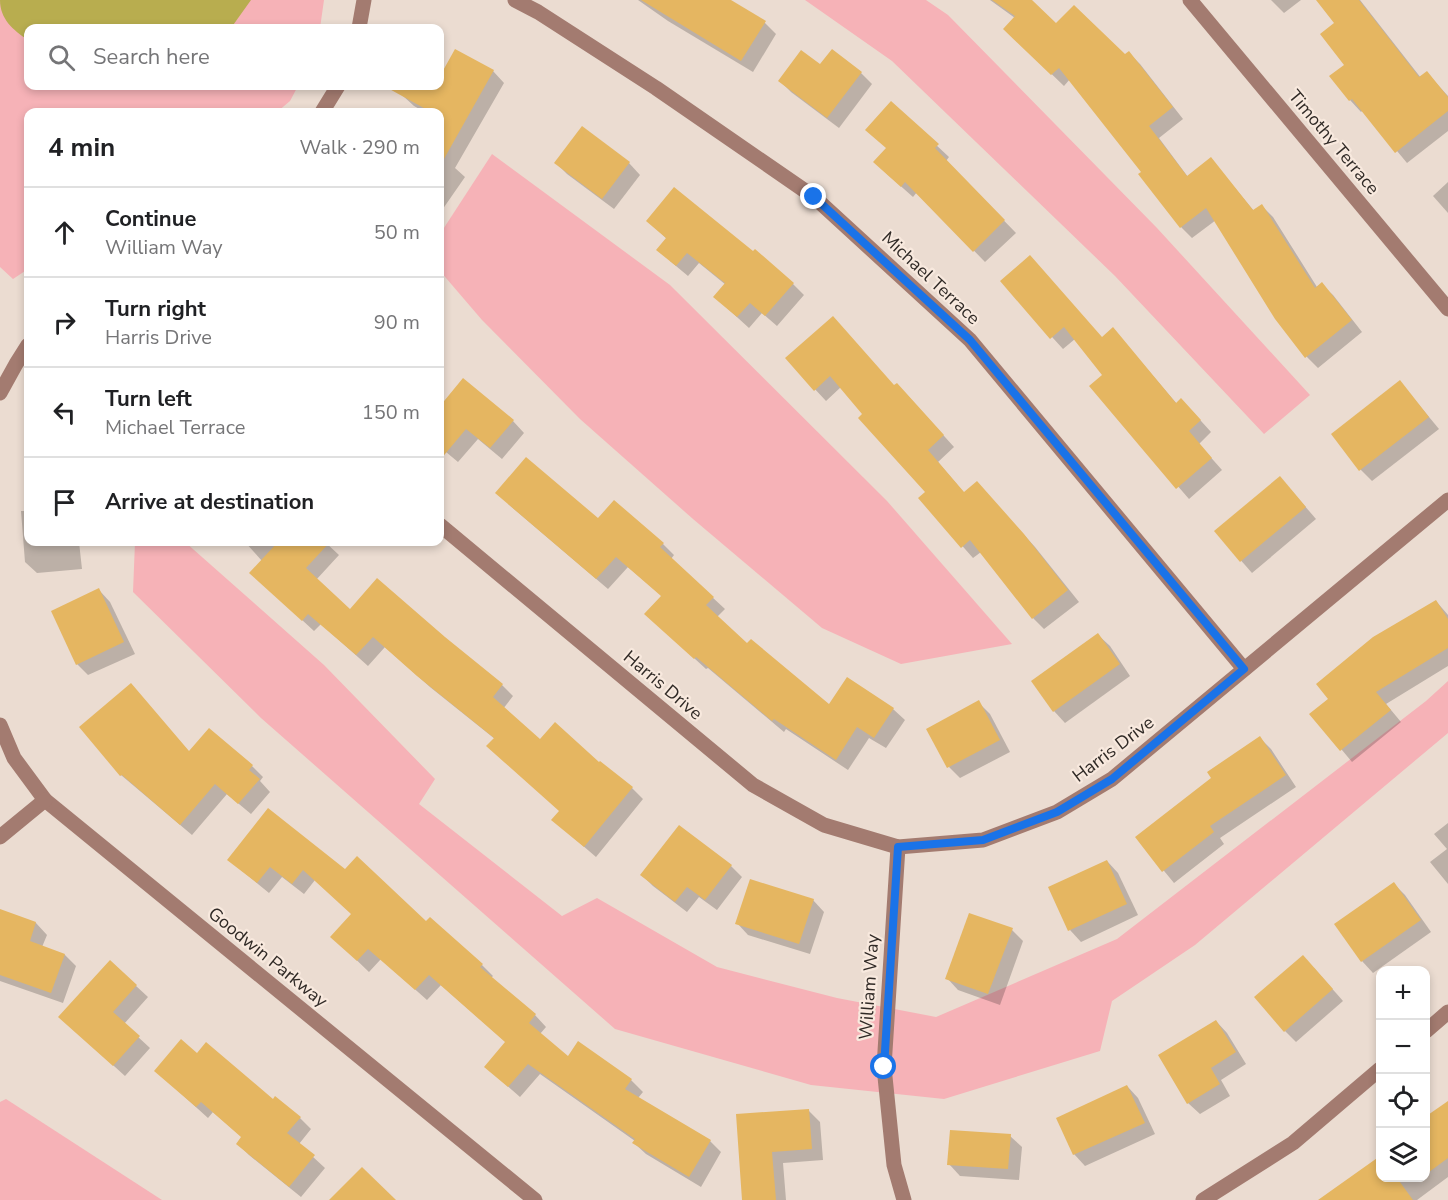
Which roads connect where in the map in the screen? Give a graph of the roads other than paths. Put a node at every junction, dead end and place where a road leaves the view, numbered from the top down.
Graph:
1 (364, 0) edge
2 (515, 0) edge
3 (1190, 0) edge
4 (361, 24) edge
5 (336, 90) edge
6 (324, 108) edge
7 (1448, 309) edge
8 (24, 351) edge
9 (0, 393) edge
10 (1448, 500) edge
11 (444, 528) edge
12 (1244, 669) junction
13 (0, 725) edge
14 (45, 800) junction
15 (0, 837) edge
16 (898, 847) junction
17 (1448, 1012) edge
18 (1430, 1027) edge
19 (1376, 1072) edge
20 (535, 1200) edge
21 (904, 1200) edge
22 (1203, 1200) edge

1 - 4 street
2 - 12 street, Michael Terrace
3 - 7 street, Timothy Terrace
5 - 6 street
8 - 9 street
10 - 12 street, Harris Drive
11 - 16 street, Harris Drive
12 - 16 street, Harris Drive
13 - 14 street, Goodwin Parkway
14 - 15 street
14 - 20 street, Goodwin Parkway
16 - 21 street, William Way
17 - 18 street
19 - 22 street

